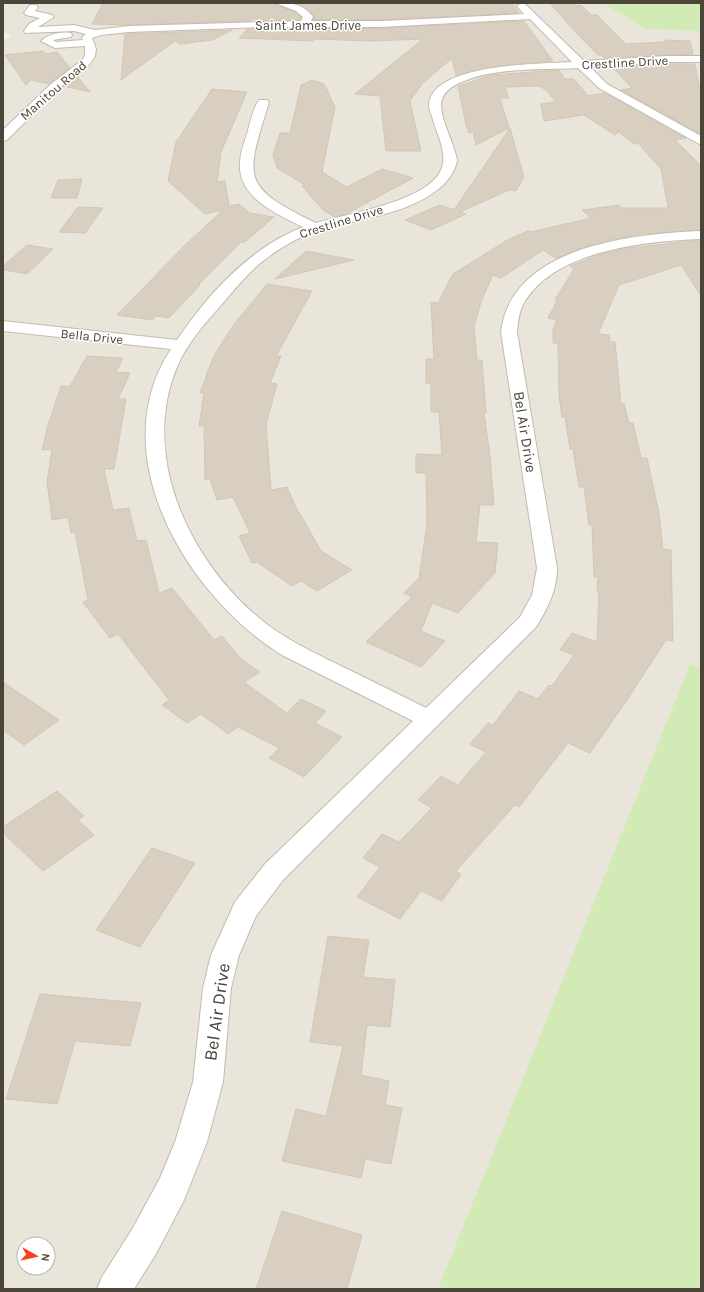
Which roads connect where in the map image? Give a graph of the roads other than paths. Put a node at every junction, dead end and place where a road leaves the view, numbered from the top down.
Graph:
1 (280, 3) edge
2 (518, 3) edge
3 (33, 7) dead end
4 (532, 16) junction
5 (305, 24) junction
6 (90, 39) junction
7 (701, 59) edge
8 (581, 64) junction
9 (263, 102) dead end
10 (3, 137) edge
11 (701, 141) edge
12 (314, 228) junction
13 (701, 235) edge
14 (3, 326) edge
15 (181, 345) junction
16 (428, 719) junction
17 (114, 1289) edge

1 - 5 street
2 - 4 street
3 - 6 street, Saint James Drive
4 - 5 street, Saint James Drive
4 - 8 street
5 - 6 street, Saint James Drive
6 - 10 street, Manitou Road
7 - 8 street, Crestline Drive
8 - 11 street
8 - 12 street, Crestline Drive
9 - 12 street
12 - 15 street, Crestline Drive
13 - 16 street, Bel Air Drive
14 - 15 street, Bella Drive
15 - 16 street, Crestline Drive
16 - 17 street, Bel Air Drive

